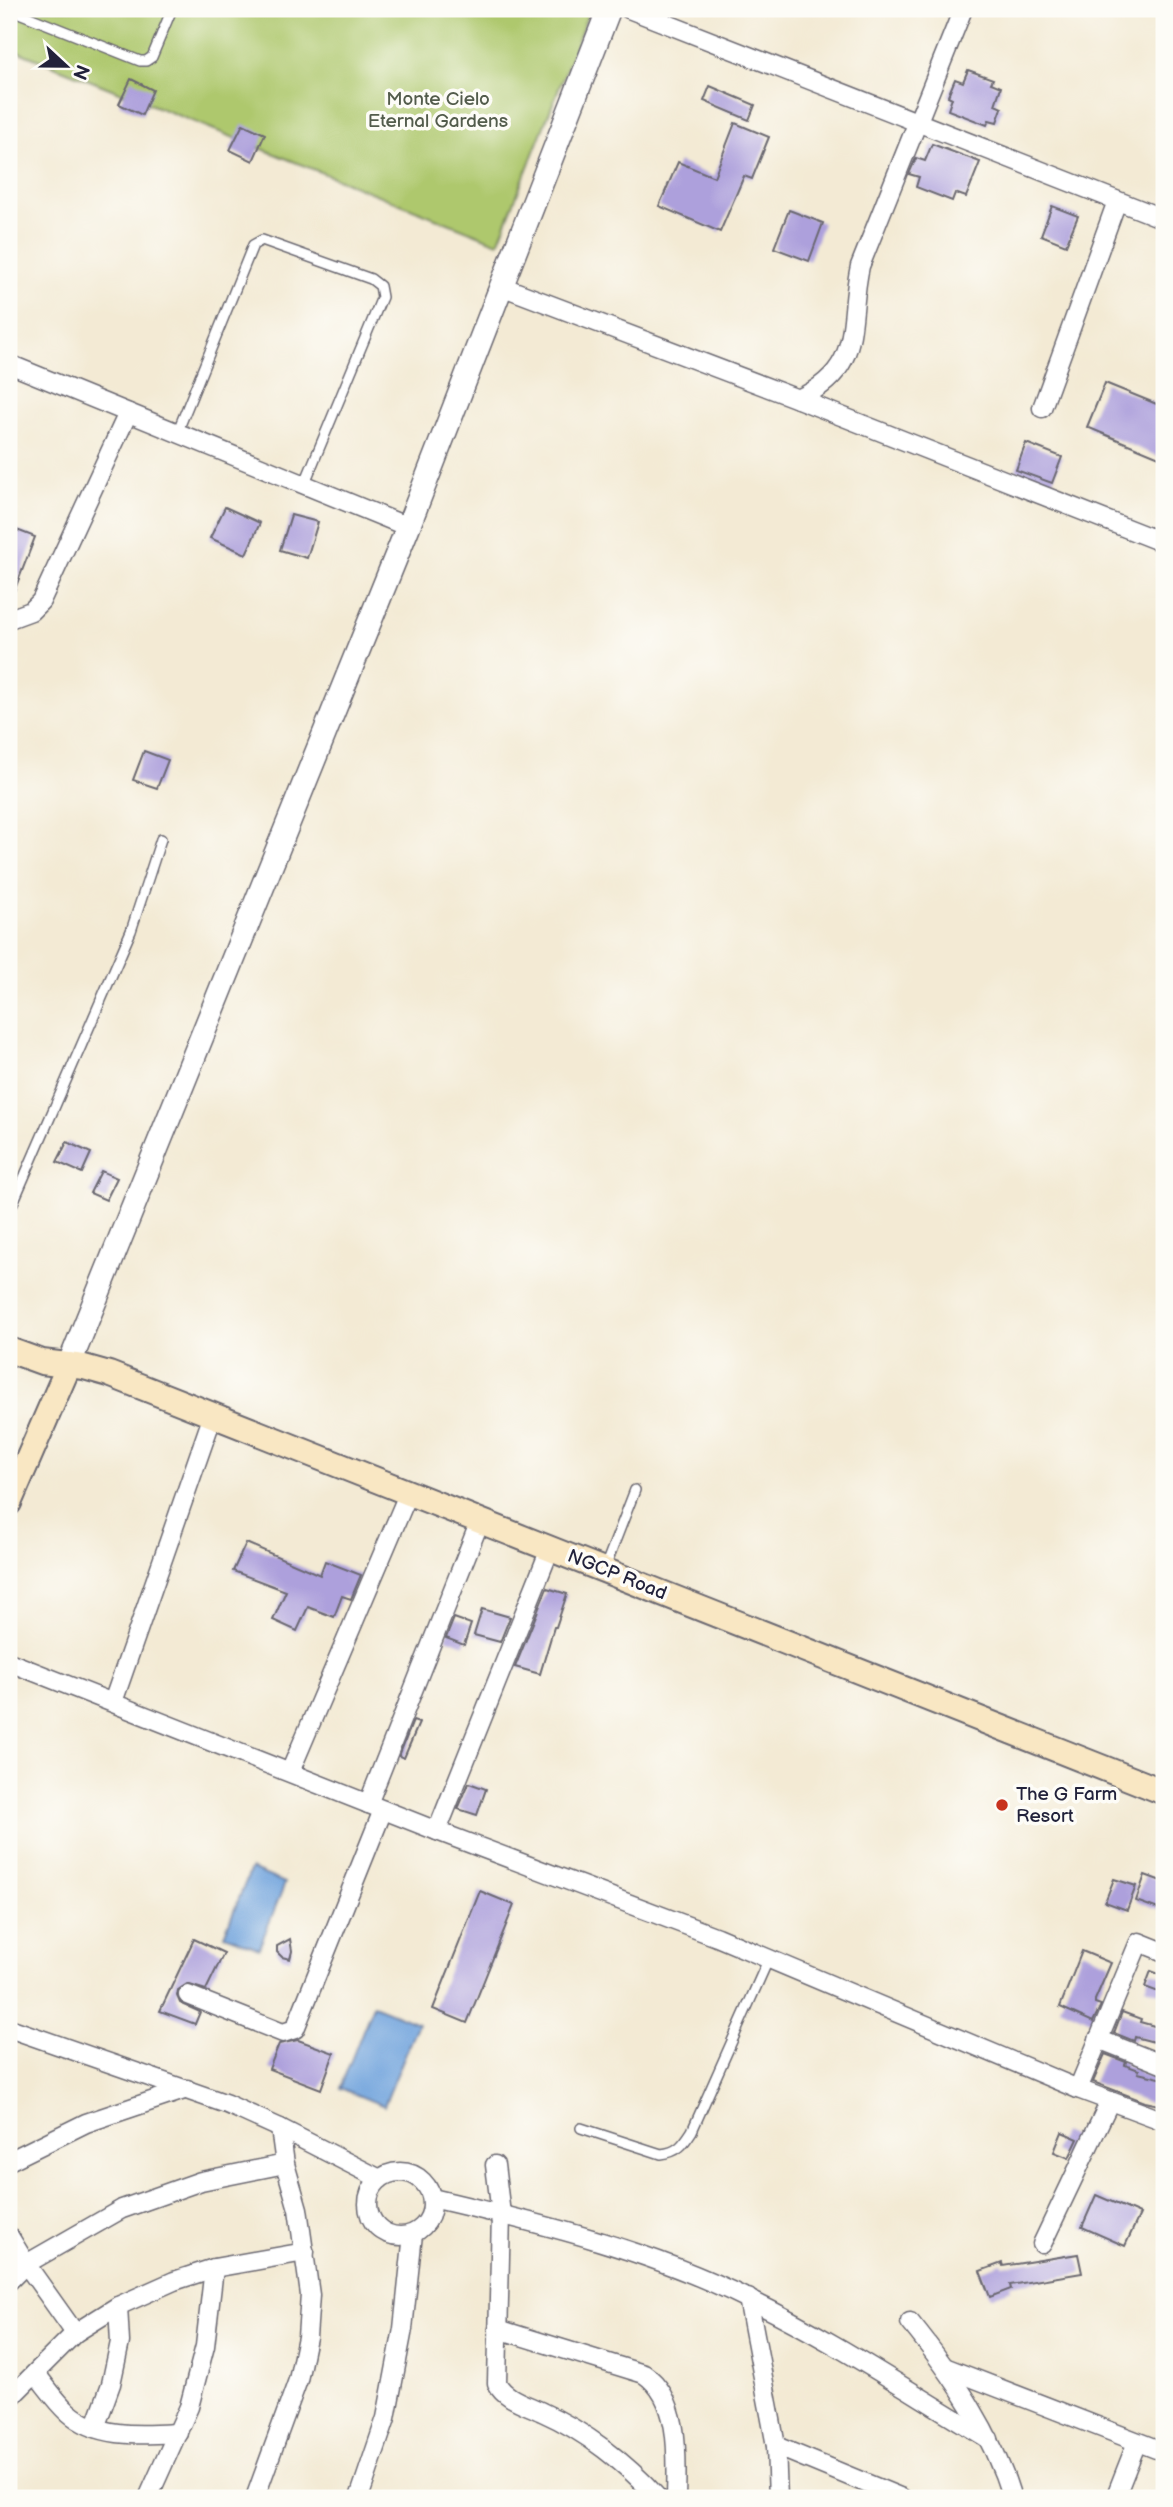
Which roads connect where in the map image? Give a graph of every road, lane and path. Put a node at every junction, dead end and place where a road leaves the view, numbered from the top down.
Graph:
1 (9, 9) edge
2 (172, 9) edge
3 (610, 9) edge
4 (629, 9) edge
5 (963, 9) edge
6 (916, 121) junction
7 (1117, 201) junction
8 (1164, 219) edge
9 (501, 286) junction
10 (9, 364) edge
11 (798, 399) junction
12 (1042, 408) dead end
13 (128, 413) junction
14 (177, 433) junction
15 (304, 485) junction
16 (408, 527) junction
17 (1164, 543) edge
18 (9, 617) edge
19 (162, 839) dead end
20 (9, 1212) edge
21 (9, 1350) edge
22 (69, 1365) junction
23 (213, 1415) junction
24 (635, 1490) dead end
25 (409, 1492) junction
26 (9, 1503) edge
27 (480, 1521) junction
28 (550, 1549) junction
29 (604, 1570) junction
30 (9, 1662) edge
31 (113, 1702) junction
32 (290, 1773) junction
33 (1164, 1792) edge
34 (375, 1807) junction
35 (437, 1831) junction
36 (1164, 1952) edge
37 (769, 1958) junction
38 (188, 1994) dead end
39 (9, 2028) edge
40 (1098, 2039) junction
41 (1164, 2065) edge
42 (187, 2089) junction
43 (1078, 2089) junction
44 (1110, 2101) junction
45 (1164, 2121) edge
46 (280, 2128) junction
47 (581, 2128) dead end
48 (9, 2161) edge
49 (285, 2164) junction
50 (495, 2165) dead end
51 (380, 2179) junction
52 (432, 2198) junction
53 (501, 2214) junction
54 (413, 2234) junction
55 (9, 2236) edge
56 (1042, 2244) dead end
57 (305, 2252) junction
58 (26, 2264) junction
59 (214, 2268) junction
60 (9, 2281) edge
61 (748, 2298) junction
62 (118, 2306) junction
63 (910, 2322) dead end
64 (498, 2329) junction
65 (75, 2333) junction
66 (947, 2368) junction
67 (36, 2374) junction
68 (9, 2399) edge
69 (94, 2428) junction
70 (178, 2433) junction
71 (989, 2439) junction
72 (1137, 2442) junction
73 (776, 2446) junction
74 (1164, 2452) edge
75 (149, 2498) edge
76 (254, 2498) edge
77 (359, 2498) edge
78 (658, 2498) edge
79 (676, 2498) edge
80 (778, 2498) edge
81 (902, 2498) edge
82 (1012, 2498) edge
83 (1115, 2498) edge

1 - 2 lane
3 - 9 street
4 - 6 street
5 - 6 street
6 - 7 street
6 - 11 street
7 - 8 street
7 - 12 street
9 - 11 street
9 - 16 street
10 - 13 street
11 - 17 street
13 - 14 street
13 - 18 street
14 - 15 street
14 - 15 lane
15 - 16 street
16 - 22 street
19 - 20 lane
21 - 22 main road, NGCP Road
22 - 23 main road, NGCP Road
22 - 26 main road
23 - 25 main road, NGCP Road
23 - 31 street
24 - 29 lane
25 - 27 main road, NGCP Road
25 - 32 street
27 - 28 main road, NGCP Road
27 - 34 street
28 - 29 main road, NGCP Road
28 - 35 street
29 - 33 main road, NGCP Road
30 - 31 street
31 - 32 street
32 - 34 street
34 - 35 street
34 - 38 street
35 - 37 street
36 - 40 street
37 - 43 street
37 - 47 lane
39 - 42 street
40 - 41 street
40 - 43 street
42 - 46 street
42 - 48 street
43 - 44 street
44 - 45 street
44 - 56 street
46 - 49 street
46 - 51 street
49 - 57 street
49 - 58 street
50 - 53 street
51 - 52 street
51 - 54 street
52 - 53 street
52 - 54 street
53 - 61 street
53 - 64 street
54 - 77 street
55 - 58 street
57 - 59 street
57 - 76 street
58 - 60 street
58 - 65 street
59 - 62 street
59 - 70 street
61 - 71 street
61 - 73 street
62 - 65 street
62 - 69 street
63 - 66 street
64 - 78 street
64 - 79 street
65 - 67 street
66 - 71 street
66 - 72 street
67 - 68 street
67 - 69 street
69 - 70 street
70 - 75 street
71 - 82 street
72 - 74 street
72 - 83 street
73 - 80 street
73 - 81 street

